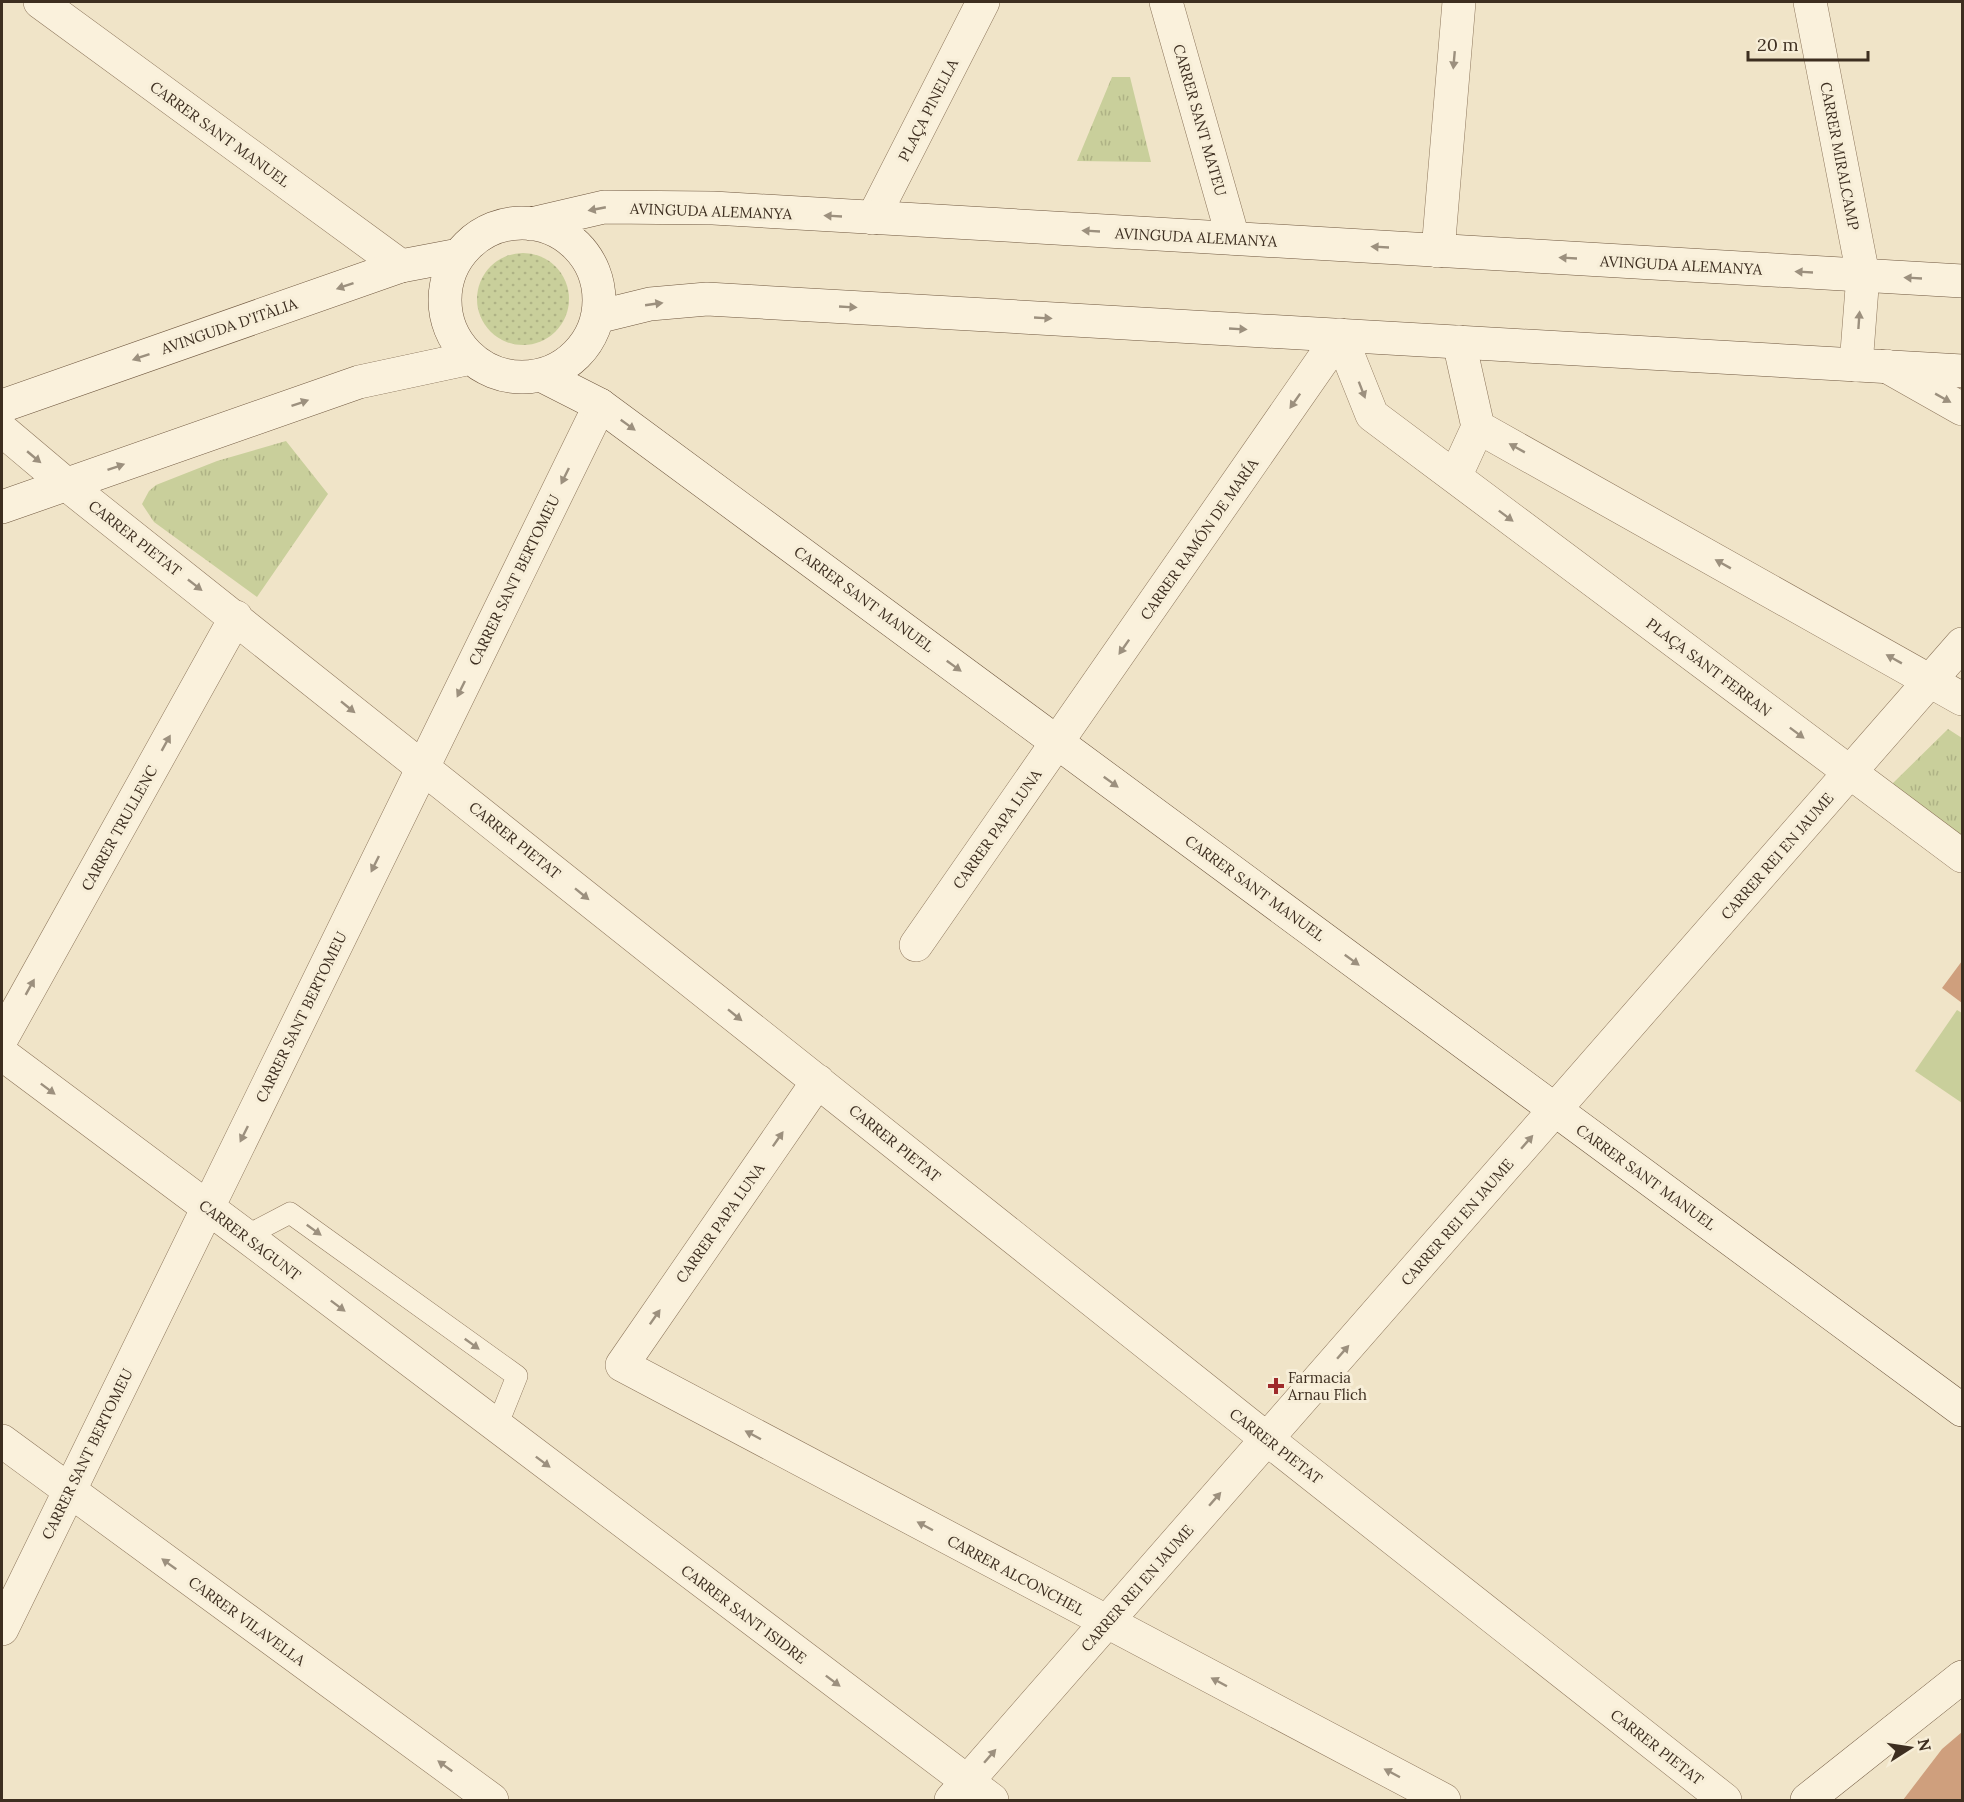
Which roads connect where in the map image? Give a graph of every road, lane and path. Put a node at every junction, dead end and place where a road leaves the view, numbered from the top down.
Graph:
1 (40, 2) edge
2 (983, 2) edge
3 (1166, 2) edge
4 (1459, 2) edge
5 (1810, 2) edge
6 (873, 218) junction
7 (531, 224) junction
8 (1233, 238) junction
9 (1438, 251) junction
10 (459, 255) junction
11 (401, 266) junction
12 (1863, 275) junction
13 (1962, 281) edge
14 (597, 317) junction
15 (1340, 335) junction
16 (1459, 342) junction
17 (471, 358) junction
18 (1871, 365) junction
19 (1962, 370) edge
20 (541, 375) junction
21 (600, 405) junction
22 (2, 406) edge
23 (1962, 409) edge
24 (1478, 427) junction
25 (2, 430) edge
26 (1455, 477) junction
27 (66, 484) junction
28 (2, 507) edge
29 (236, 617) junction
30 (1962, 644) edge
31 (1931, 680) junction
32 (1962, 699) edge
33 (1058, 742) junction
34 (423, 766) junction
35 (1850, 772) junction
36 (1962, 856) edge
37 (916, 945) dead end
38 (2, 1038) edge
39 (2, 1054) edge
40 (818, 1082) junction
41 (1555, 1110) junction
42 (207, 1208) junction
43 (246, 1236) junction
44 (622, 1365) joint
45 (1962, 1410) edge
46 (497, 1426) junction
47 (1267, 1439) junction
48 (2, 1441) edge
49 (69, 1491) junction
50 (1106, 1623) junction
51 (2, 1629) edge
52 (1962, 1677) edge
53 (970, 1794) edge
54 (492, 1800) edge
55 (1443, 1800) edge
56 (1725, 1800) edge
57 (1807, 1800) edge

1 - 11 street, CARRER SANT MANUEL
2 - 6 street, PLAÇA PINELLA
3 - 8 street, CARRER SANT MATEU
4 -> 9 street
5 - 12 street, CARRER MIRALCAMP
6 -> 7 street, AVINGUDA ALEMANYA
8 -> 6 street, AVINGUDA ALEMANYA
7 - 10 street
7 - 14 street
9 -> 8 street, AVINGUDA ALEMANYA
12 -> 9 street, AVINGUDA ALEMANYA
10 - 11 street, AVINGUDA D'ITÀLIA
10 - 17 street
11 -> 22 street, AVINGUDA D'ITÀLIA
13 -> 12 street, AVINGUDA ALEMANYA
18 -> 12 street
14 -> 15 street
14 - 20 street
15 - 16 street
15 -> 26 street, PLAÇA SANT FERRAN
15 -> 33 street, CARRER RAMÓN DE MARÍA
16 - 18 street
16 - 24 street
17 - 20 street
27 -> 17 street
18 - 19 street
18 -> 23 street
20 - 21 street, CARRER SANT MANUEL
21 -> 33 street, CARRER SANT MANUEL
21 -> 34 street, CARRER SANT BERTOMEU
24 - 26 street
31 -> 24 street
25 -> 27 street
26 -> 35 street, PLAÇA SANT FERRAN
27 - 28 street
27 -> 29 street, CARRER PIETAT
29 -> 34 street, CARRER PIETAT
38 -> 29 street, CARRER TRULLENC
30 - 31 street, CARRER REI EN JAUME
31 - 32 street
31 - 35 street, CARRER REI EN JAUME
33 - 37 street, CARRER PAPA LUNA
33 -> 41 street, CARRER SANT MANUEL
34 -> 40 street, CARRER PIETAT
34 -> 42 street, CARRER SANT BERTOMEU
35 - 36 street, PLAÇA SANT FERRAN
35 - 41 street, CARRER REI EN JAUME
39 -> 42 street, CARRER SAGUNT
44 -> 40 street, CARRER PAPA LUNA
40 - 47 street, CARRER PIETAT
41 - 45 street, CARRER SANT MANUEL
47 -> 41 street, CARRER REI EN JAUME
42 - 43 street, CARRER SAGUNT
42 - 49 street, CARRER SANT BERTOMEU
43 -> 46 street, CARRER SAGUNT
43 -> 46 lane
50 -> 44 street, CARRER ALCONCHEL
46 -> 53 street, CARRER SANT ISIDRE
50 -> 47 street, CARRER REI EN JAUME
47 - 56 street, CARRER PIETAT
48 - 49 street, CARRER VILAVELLA
49 - 51 street, CARRER SANT BERTOMEU
54 -> 49 street, CARRER VILAVELLA
53 -> 50 street, CARRER REI EN JAUME
55 -> 50 street, CARRER ALCONCHEL
52 - 57 street

